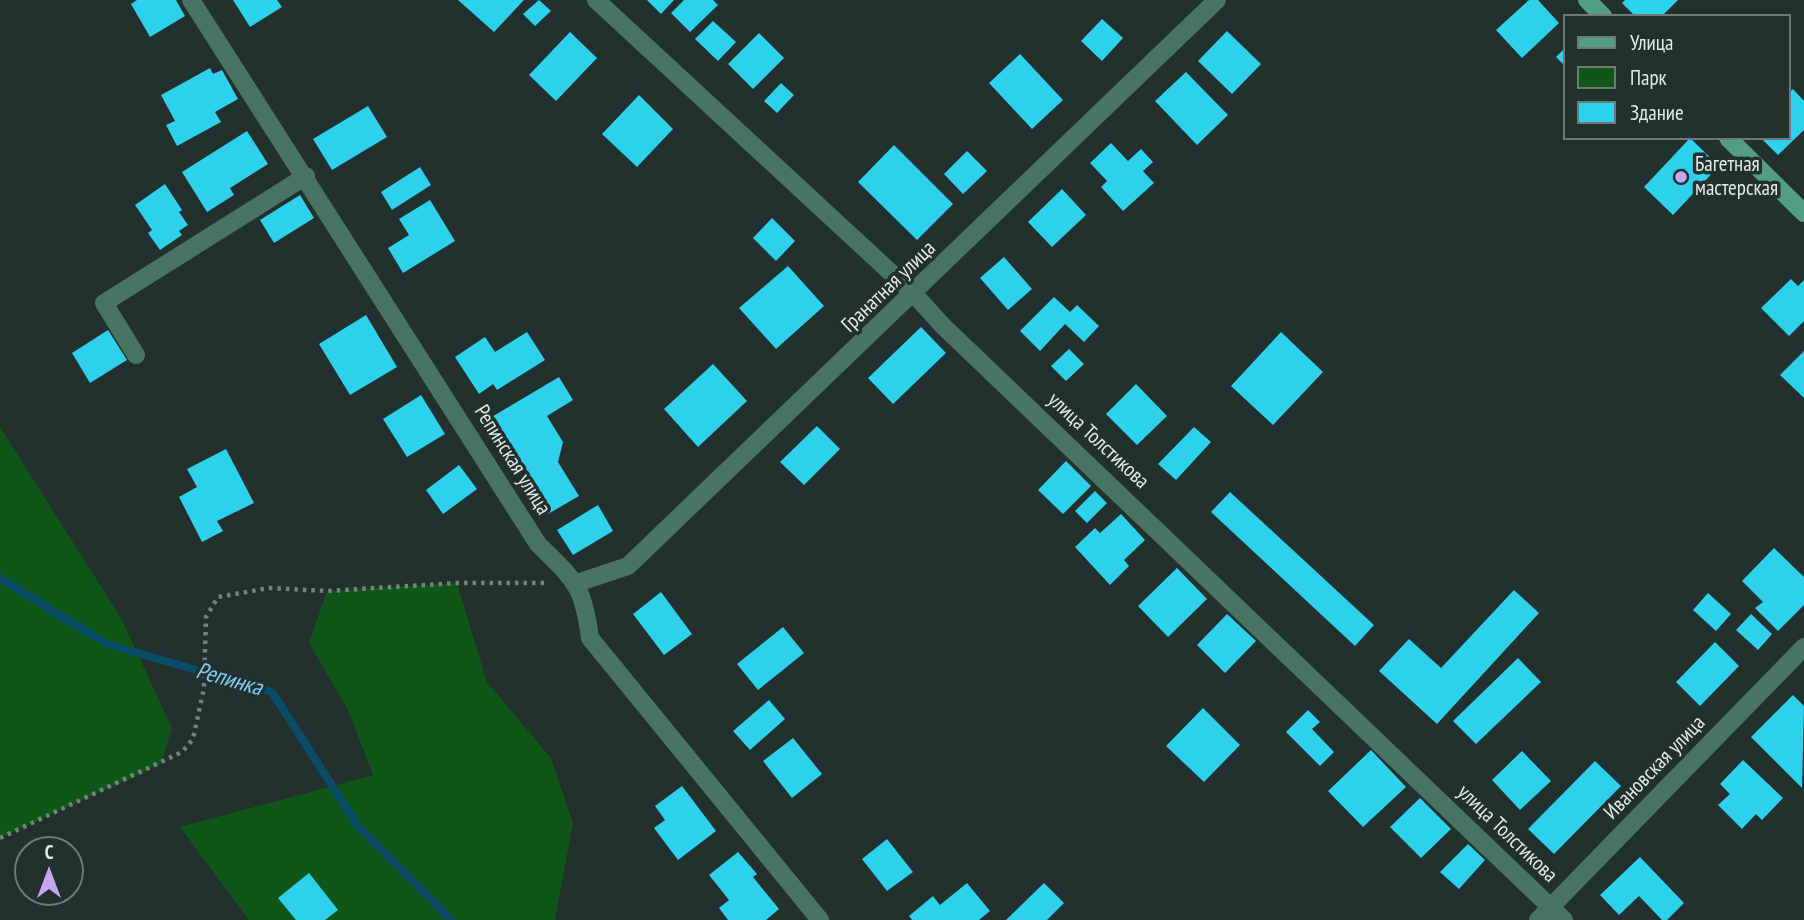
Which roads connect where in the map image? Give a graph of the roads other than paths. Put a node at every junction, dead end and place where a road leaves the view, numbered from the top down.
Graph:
1 (191, 0) edge
2 (596, 0) edge
3 (1217, 0) edge
4 (1587, 0) edge
5 (1601, 14) edge
6 (1730, 140) edge
7 (306, 176) junction
8 (1804, 213) edge
9 (914, 294) junction
10 (136, 355) dead end
11 (577, 583) junction
12 (1804, 647) edge
13 (1545, 914) edge
14 (820, 920) edge
15 (1564, 920) edge

1 - 7 street, Репинская улица
2 - 9 street, улица Толстикова
3 - 9 street, Гранатная улица
4 - 5 main road
6 - 8 main road
7 - 10 street
7 - 11 street, Репинская улица
9 - 11 street, Гранатная улица
9 - 13 street, улица Толстикова
11 - 14 street, Репинская улица
12 - 13 street, Ивановская улица
13 - 15 street, улица Толстикова

